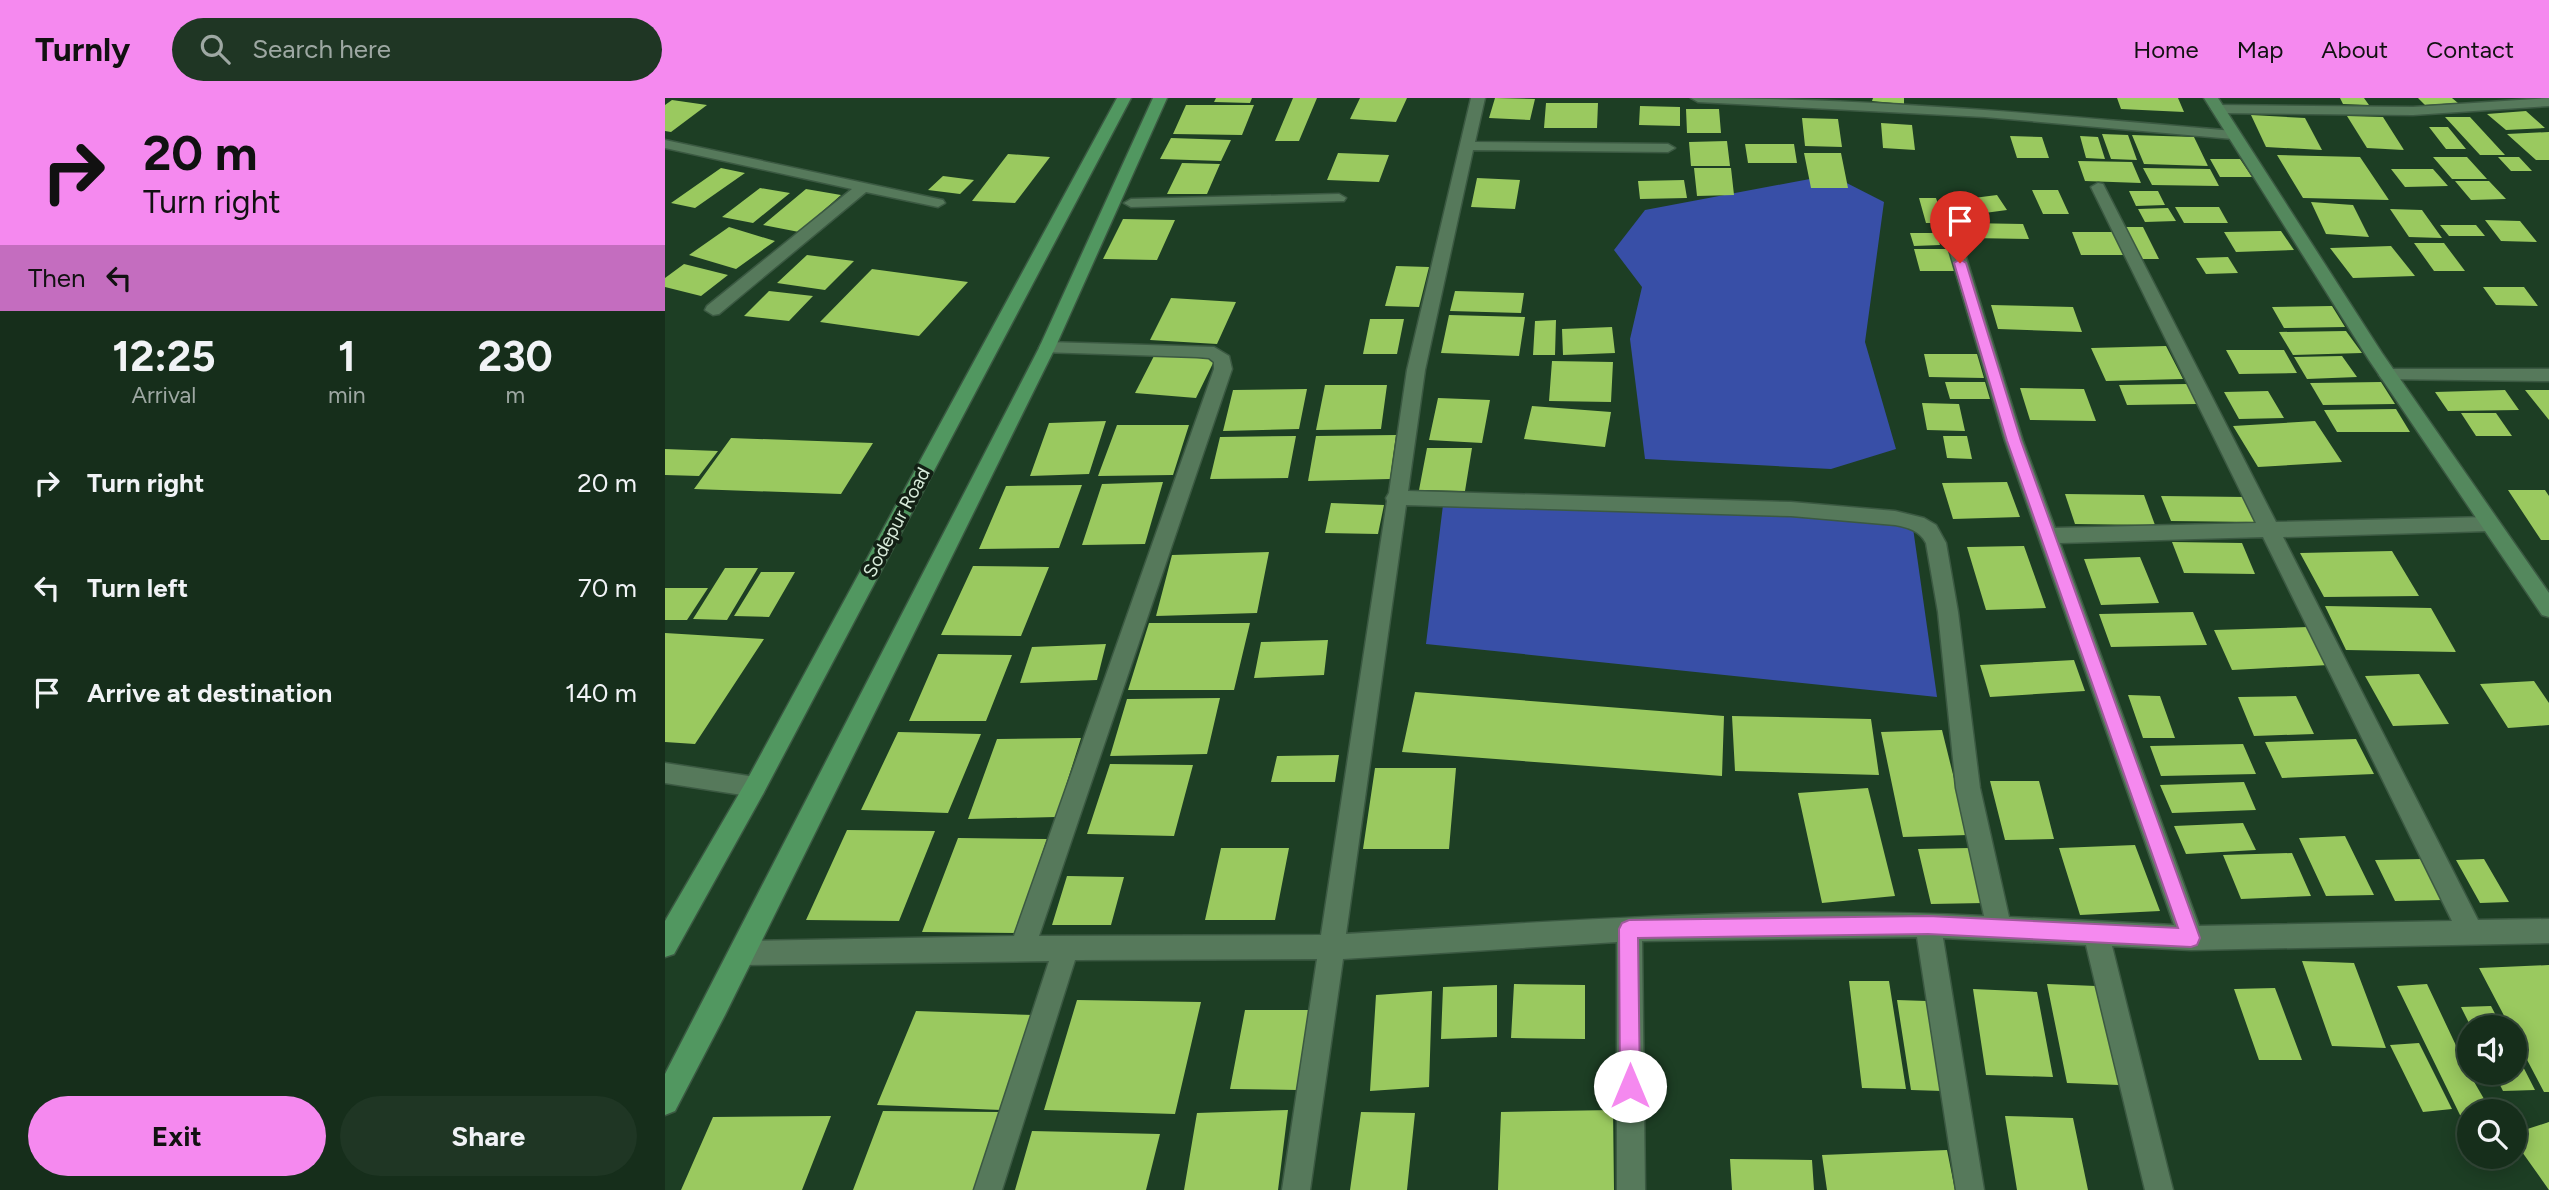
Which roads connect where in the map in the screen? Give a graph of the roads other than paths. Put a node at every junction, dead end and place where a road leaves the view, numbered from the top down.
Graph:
1 (1124, 98) edge
2 (1160, 98) edge
3 (1478, 98) edge
4 (1698, 98) edge
5 (1812, 100) edge
6 (2549, 102) edge
7 (2215, 104) edge
8 (2534, 104) junction
9 (2549, 119) edge
10 (2233, 135) junction
11 (1467, 146) junction
12 (669, 148) edge
13 (1668, 148) dead end
14 (864, 186) junction
15 (2098, 187) dead end
16 (1339, 198) dead end
17 (938, 203) dead end
18 (1131, 203) dead end
19 (1945, 212) dead end
20 (713, 310) dead end
21 (1047, 348) junction
22 (2388, 374) junction
23 (2549, 375) edge
24 (1395, 498) junction
25 (2488, 524) junction
26 (2271, 530) junction
27 (2047, 536) junction
28 (2549, 609) edge
29 (665, 773) edge
30 (755, 787) junction
31 (1928, 925) junction
32 (1629, 929) junction
33 (1999, 929) junction
34 (2549, 931) edge
35 (2471, 932) junction
36 (2096, 933) junction
37 (2191, 938) junction
38 (665, 944) edge
39 (1332, 947) junction
40 (1066, 948) junction
41 (1022, 950) junction
42 (743, 953) junction
43 (665, 1101) edge
44 (988, 1190) edge
45 (1296, 1190) edge
46 (1631, 1190) edge
47 (1970, 1190) edge
48 (2159, 1190) edge

1 - 30 main road, Sodepur Road
2 - 21 main road
3 - 11 street
4 - 5 street
5 - 10 street
6 - 8 street
7 - 8 street
7 - 10 street
8 - 9 street
10 - 22 street
11 - 13 street
11 - 24 street
12 - 14 street
14 - 17 street
14 - 20 street
15 - 26 street
16 - 18 street
19 - 27 street
21 - 41 street
21 - 42 main road
22 - 23 street
22 - 25 street
24 - 33 street
24 - 39 street
25 - 26 street
25 - 28 street
26 - 27 street
26 - 35 street
27 - 37 street
29 - 30 street
30 - 38 main road, Sodepur Road
31 - 32 street
31 - 33 street
31 - 47 street
32 - 39 street
32 - 46 street
33 - 36 street
34 - 35 street
35 - 37 street
36 - 37 street
36 - 48 street
39 - 40 street
39 - 45 street
40 - 41 street
40 - 44 street
41 - 42 street
42 - 43 main road

